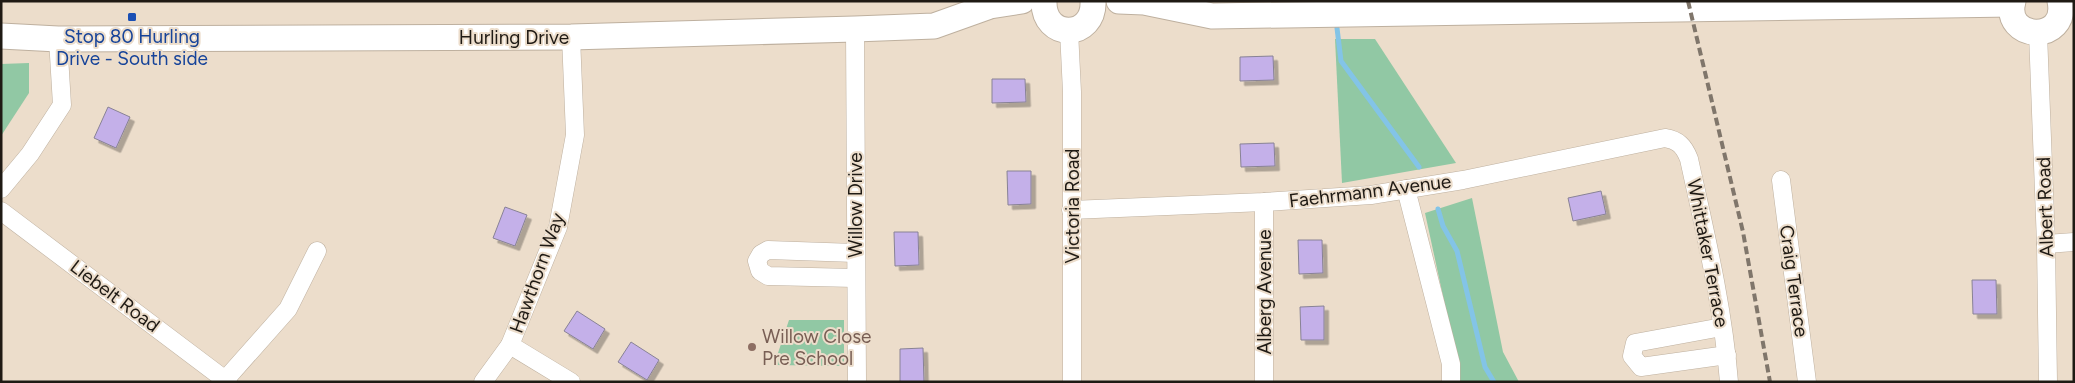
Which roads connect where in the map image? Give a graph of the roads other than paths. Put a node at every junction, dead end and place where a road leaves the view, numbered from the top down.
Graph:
1 (1022, 1) edge
2 (1044, 1) edge
3 (1093, 1) edge
4 (1119, 1) edge
5 (2012, 3) edge
6 (2065, 3) edge
7 (1486, 6) edge
8 (854, 29) junction
9 (1069, 31) junction
10 (2038, 33) junction
11 (1, 36) edge
12 (571, 37) junction
13 (58, 39) junction
14 (1665, 138) joint
15 (1781, 180) dead end
16 (1, 189) edge
17 (1406, 189) junction
18 (1264, 202) junction
19 (1071, 210) junction
20 (1, 211) edge
21 (2074, 242) edge
22 (2046, 244) junction
23 (317, 251) dead end
24 (855, 253) junction
25 (855, 278) junction
26 (1722, 327) junction
27 (510, 345) junction
28 (1727, 354) junction
29 (227, 381) edge
30 (482, 382) edge
31 (571, 382) edge
32 (856, 382) edge
33 (1072, 382) edge
34 (1264, 382) edge
35 (1451, 382) edge
36 (1729, 382) edge
37 (1807, 382) edge
38 (2048, 382) edge

1 - 8 street, Hurling Drive
2 - 9 street
3 - 9 street
4 - 7 street
5 - 7 street
5 - 10 street
6 - 10 street
8 - 12 street, Hurling Drive
8 - 24 street, Willow Drive
9 - 19 street, Victoria Road
10 - 22 street, Albert Road
11 - 13 street, Hurling Drive
12 - 13 street, Hurling Drive
12 - 27 street, Hawthorn Way
13 - 16 street
14 - 17 street, Faehrmann Avenue
14 - 26 street, Whittaker Terrace
15 - 37 street, Craig Terrace
17 - 18 street, Faehrmann Avenue
17 - 35 street
18 - 19 street, Faehrmann Avenue
18 - 34 street, Alberg Avenue
19 - 33 street, Victoria Road
20 - 29 street, Liebelt Road
21 - 22 street
22 - 38 street, Albert Road
23 - 29 street
24 - 25 street, Willow Drive
24 - 25 street
25 - 32 street, Willow Drive
26 - 28 street, Whittaker Terrace
26 - 28 street
27 - 30 street, Hawthorn Way
27 - 31 street
28 - 36 street, Whittaker Terrace

